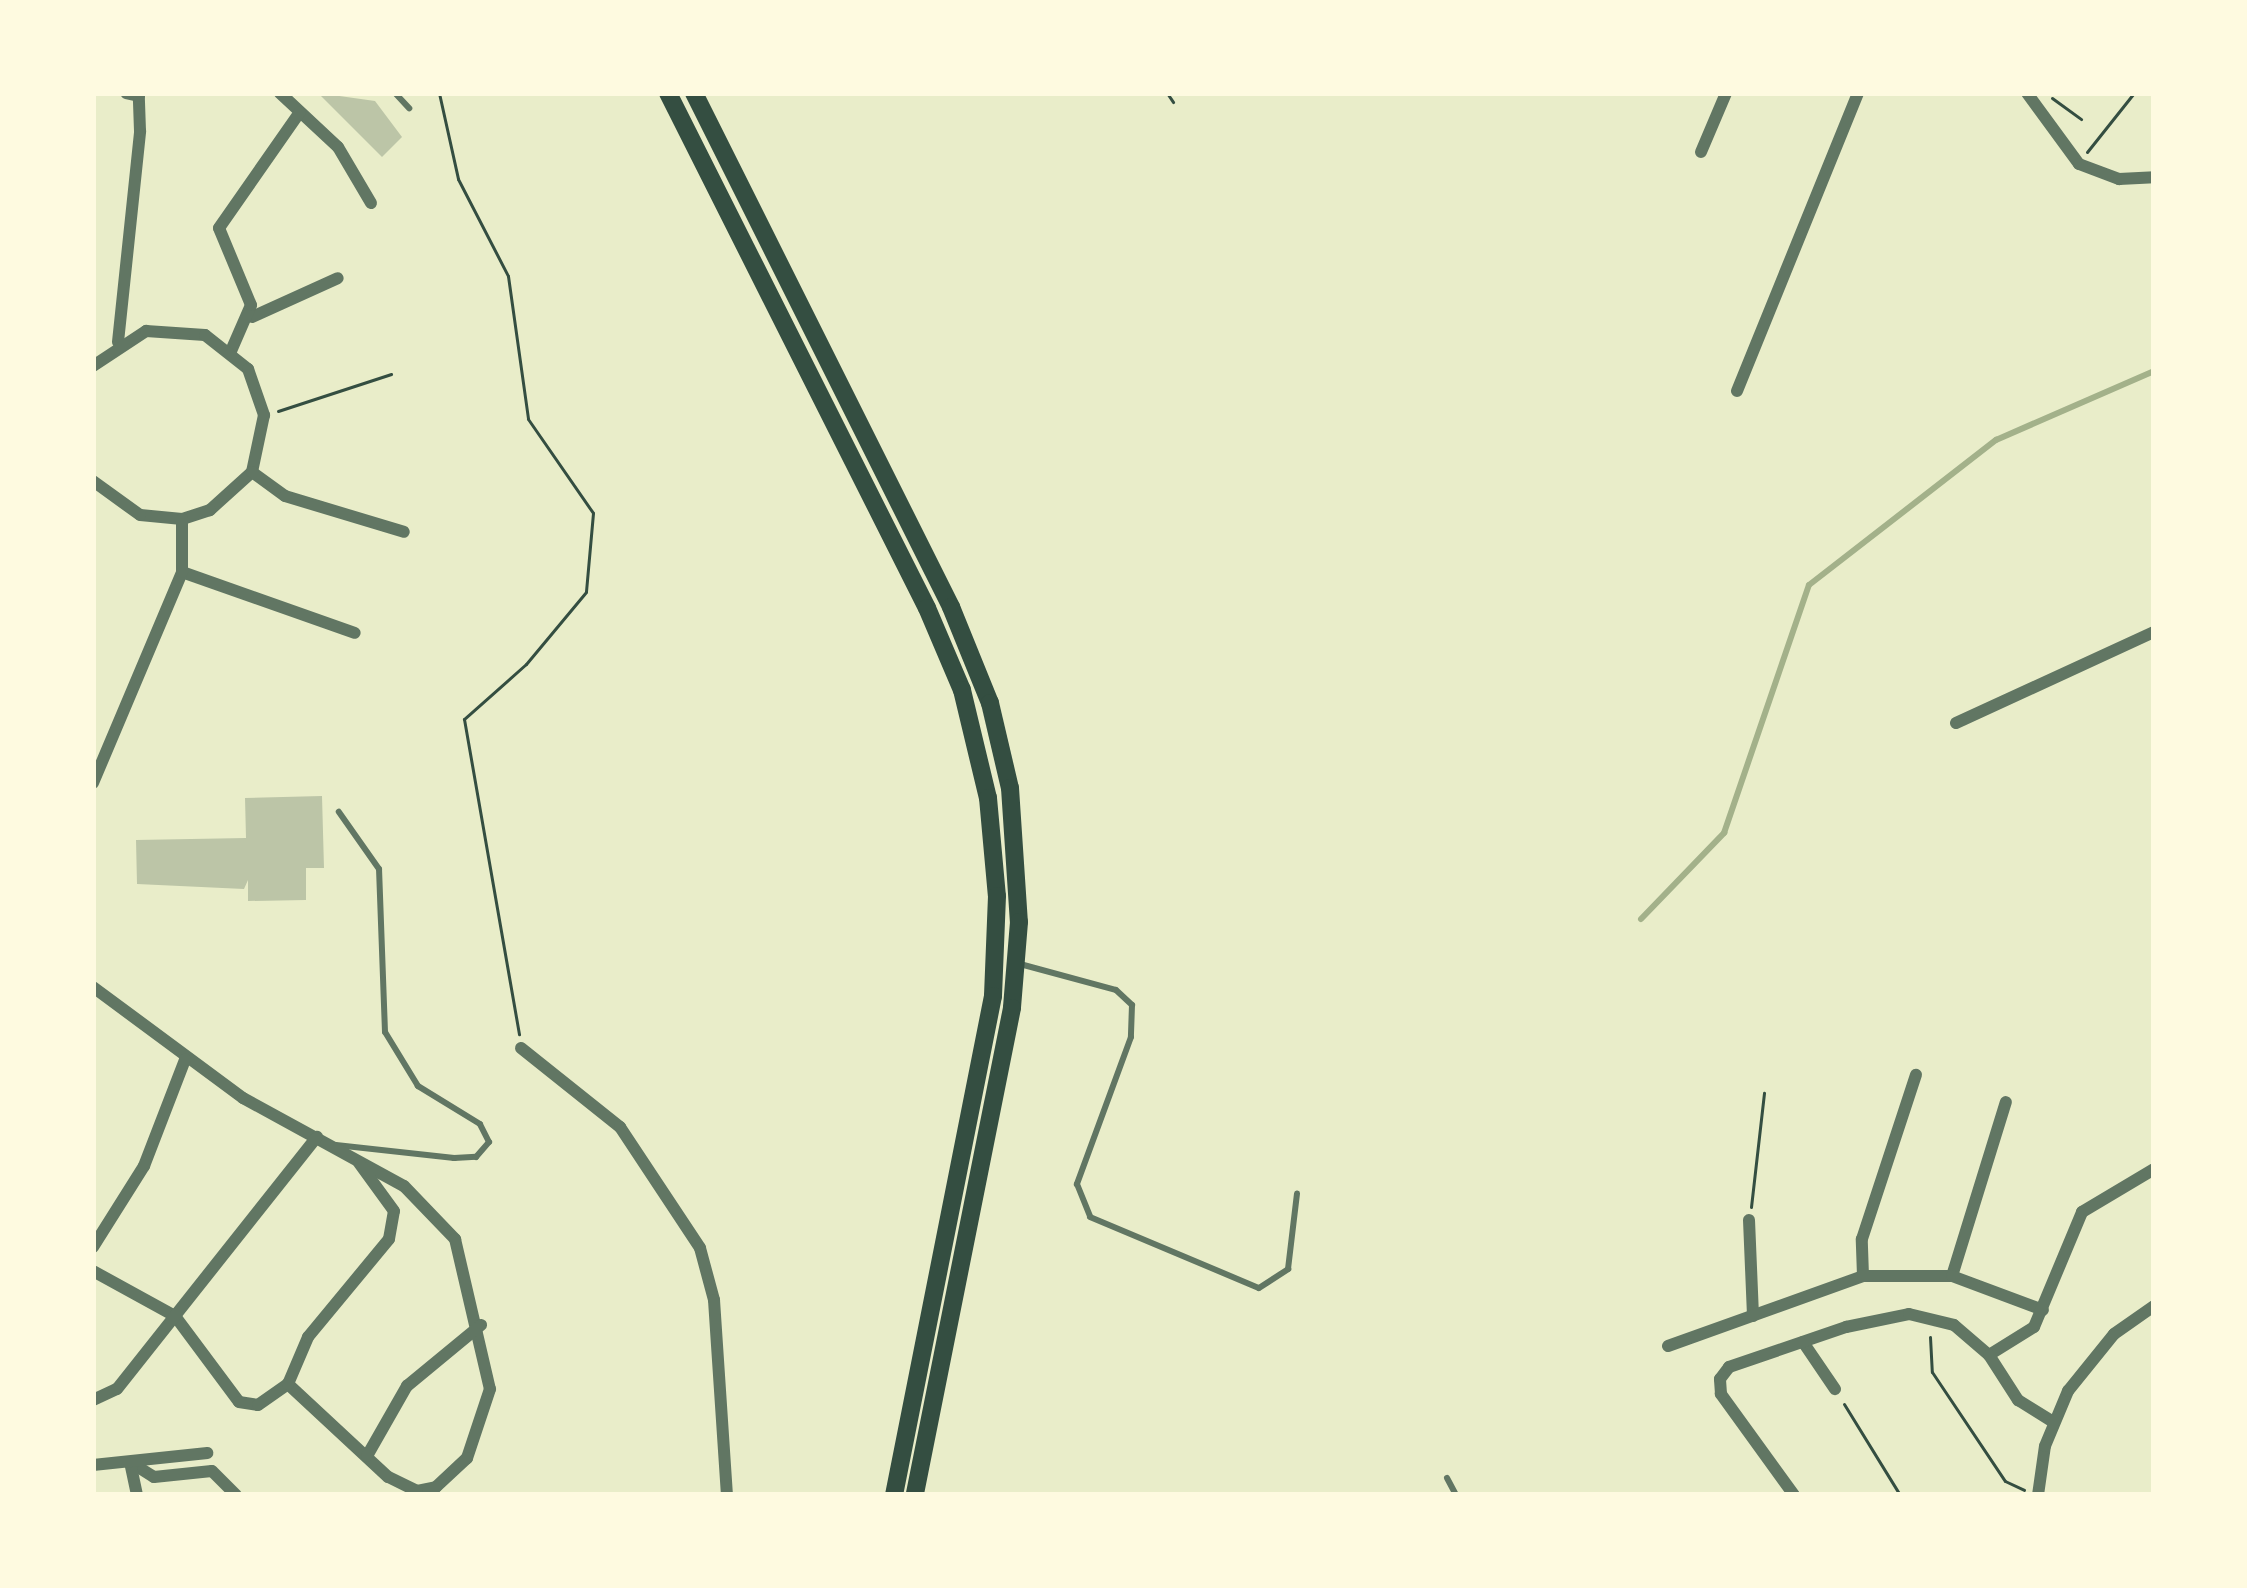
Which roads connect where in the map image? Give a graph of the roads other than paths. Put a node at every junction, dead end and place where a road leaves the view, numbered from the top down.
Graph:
1 (280, 93) edge
2 (395, 93) edge
3 (668, 93) edge
4 (694, 93) edge
5 (1726, 93) edge
6 (1858, 93) edge
7 (2027, 93) edge
8 (138, 94) edge
9 (409, 107) dead end
10 (300, 112) junction
11 (1701, 152) dead end
12 (2154, 177) edge
13 (371, 203) dead end
14 (338, 278) dead end
15 (252, 316) junction
16 (118, 342) junction
17 (231, 351) junction
18 (95, 359) edge
19 (1737, 391) dead end
20 (252, 472) junction
21 (93, 481) edge
22 (98, 495) edge
23 (182, 519) junction
24 (404, 532) dead end
25 (182, 572) junction
26 (2154, 632) edge
27 (356, 633) dead end
28 (1956, 723) dead end
29 (93, 783) edge
30 (339, 812) dead end
31 (1017, 963) junction
32 (93, 987) edge
33 (521, 1048) road end
34 (185, 1060) junction
35 (1916, 1075) dead end
36 (2006, 1102) dead end
37 (317, 1137) junction
38 (333, 1145) junction
39 (357, 1160) junction
40 (2154, 1169) edge
41 (1297, 1194) dead end
42 (1749, 1220) road end
43 (93, 1246) edge
44 (93, 1271) edge
45 (1863, 1276) junction
46 (1952, 1276) junction
47 (2154, 1306) edge
48 (2043, 1310) junction
49 (176, 1316) junction
50 (1754, 1316) junction
51 (481, 1324) junction
52 (1802, 1342) junction
53 (1668, 1346) dead end
54 (1989, 1355) junction
55 (288, 1384) junction
56 (1835, 1389) road end
57 (93, 1400) edge
58 (2052, 1421) junction
59 (207, 1453) dead end
60 (367, 1456) junction
61 (130, 1462) junction
62 (93, 1465) edge
63 (1448, 1478) dead end
64 (137, 1495) edge
65 (236, 1495) edge
66 (728, 1495) edge
67 (894, 1495) edge
68 (915, 1495) edge
69 (1456, 1495) edge
70 (1795, 1495) edge
71 (2036, 1495) edge

1 - 10 street
2 - 9 lane
3 - 67 highway
4 - 31 highway
5 - 11 street
6 - 19 street
7 - 12 street
8 - 16 street
10 - 13 street
10 - 15 street
14 - 15 street
15 - 17 street
16 - 17 street
16 - 18 street
17 - 20 street
20 - 23 street
20 - 24 street
21 - 22 street
22 - 23 street
23 - 25 street
25 - 27 street
25 - 29 street
26 - 28 street
30 - 38 lane
31 - 41 lane
31 - 68 highway
32 - 34 street
33 - 66 street
34 - 37 street
34 - 43 street
35 - 45 street
36 - 46 street
37 - 38 street
37 - 49 street
38 - 39 street
39 - 51 street
39 - 55 street
40 - 48 street
42 - 50 street
44 - 49 street
45 - 46 street
45 - 50 street
46 - 48 street
47 - 58 street
48 - 54 street
49 - 55 street
49 - 57 street
50 - 53 street
51 - 60 street
51 - 60 street
52 - 54 street
52 - 56 street
52 - 70 street
54 - 58 street
55 - 60 street
58 - 71 street
59 - 61 street
61 - 62 street
61 - 64 street
61 - 65 street
63 - 69 lane

